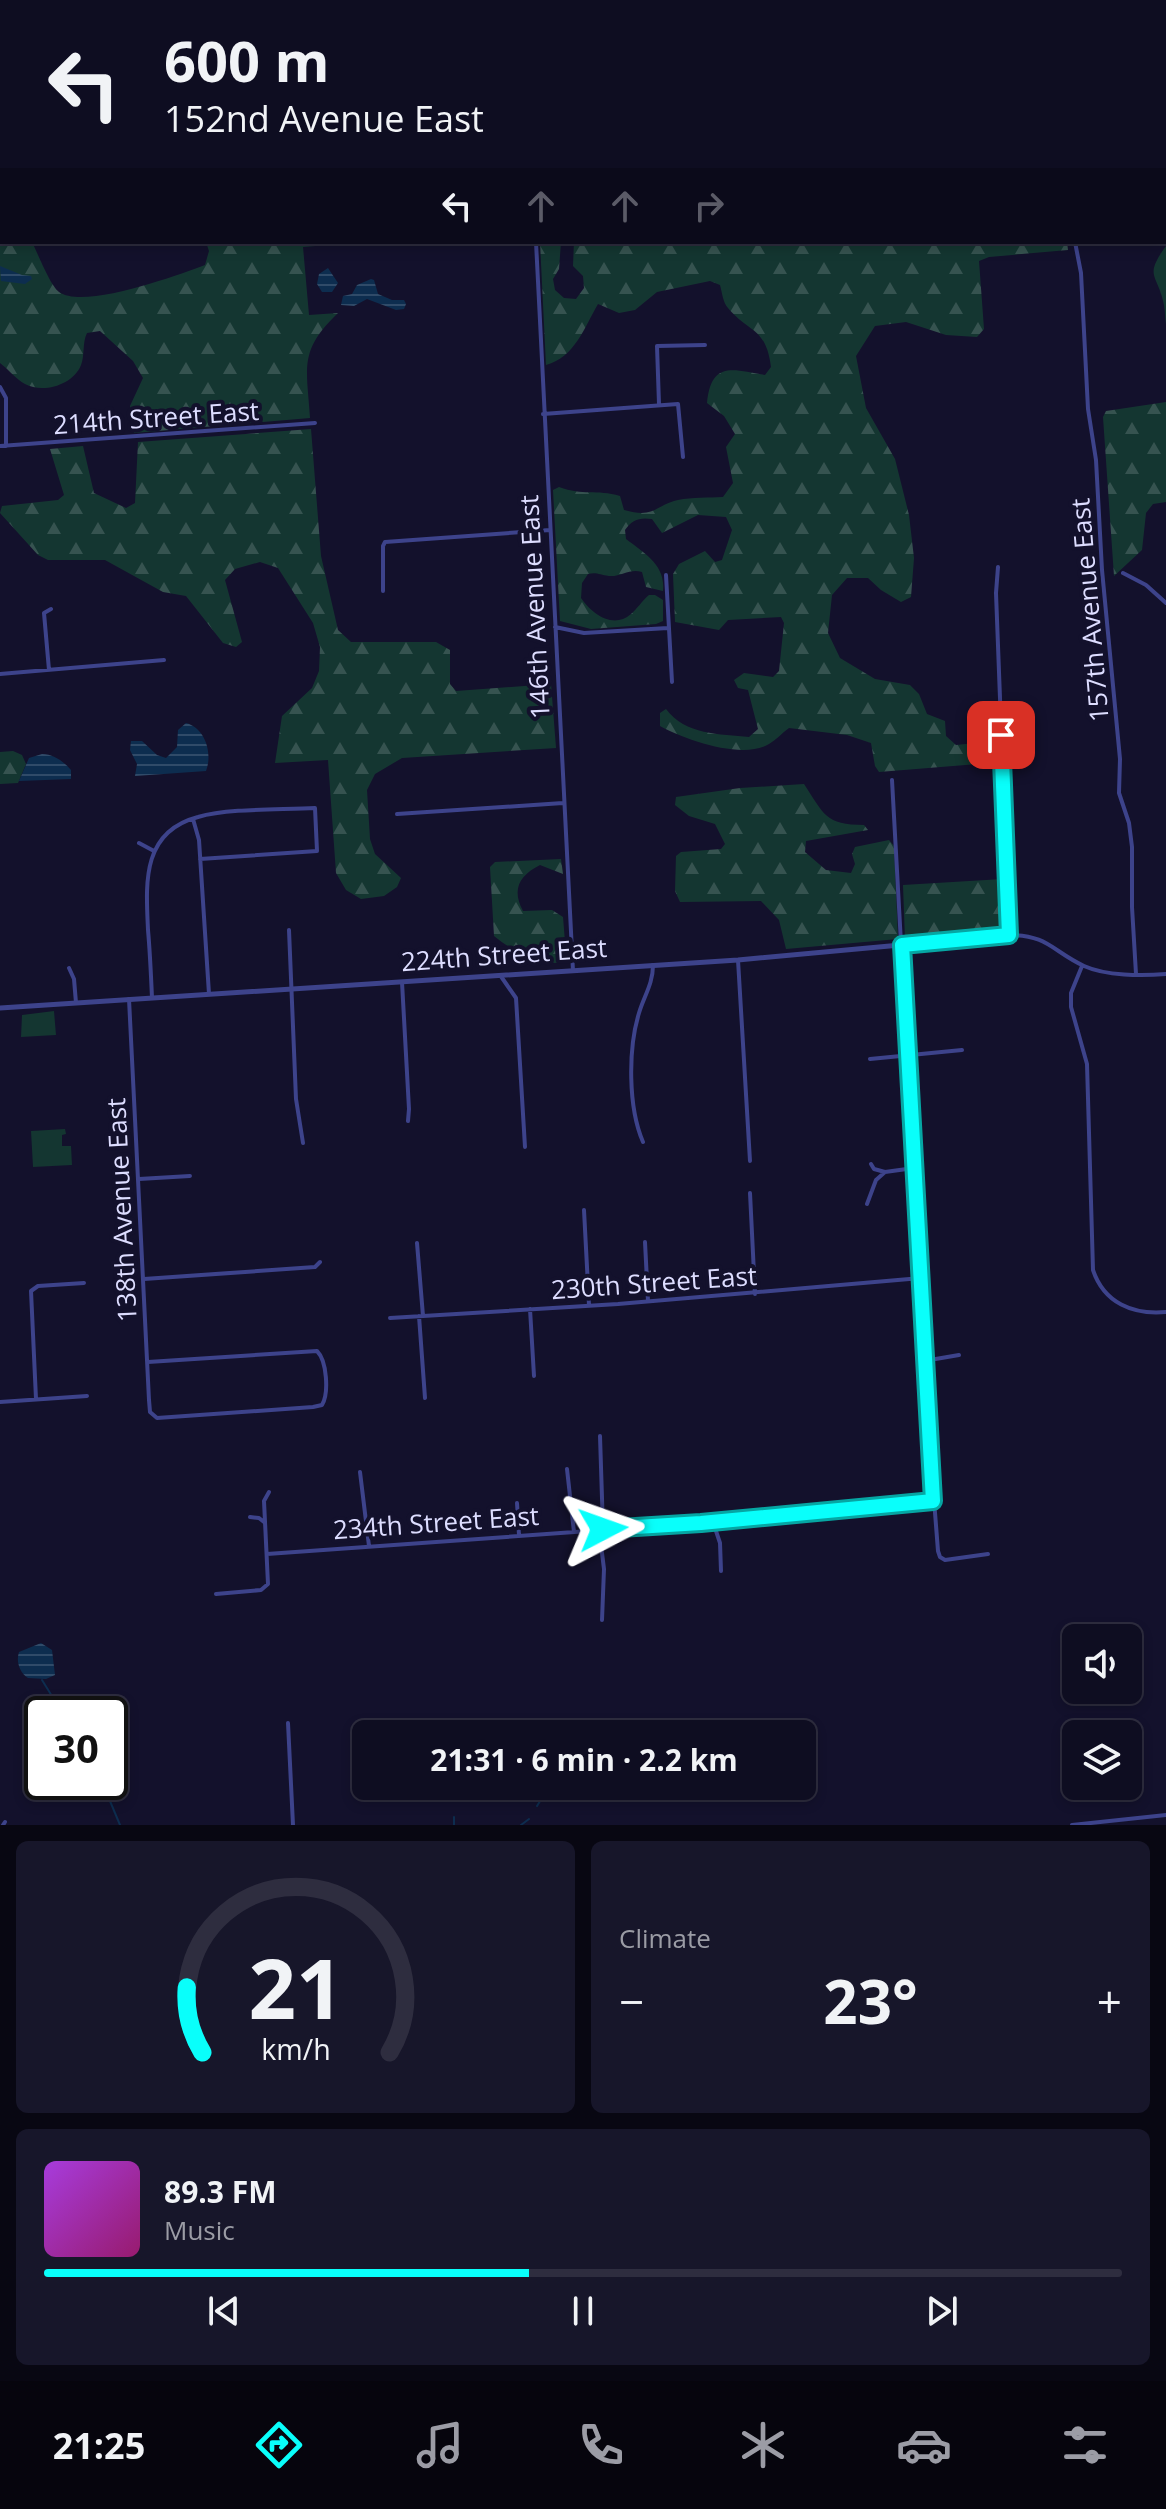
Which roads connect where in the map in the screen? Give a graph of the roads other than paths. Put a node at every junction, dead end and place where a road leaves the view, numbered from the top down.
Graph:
1 (536, 244) edge
2 (1075, 244) edge
3 (705, 345) dead end
4 (0, 387) edge
5 (659, 404) junction
6 (543, 414) junction
7 (315, 423) dead end
8 (3, 446) edge
9 (683, 457) dead end
10 (550, 530) junction
11 (998, 567) dead end
12 (1123, 573) dead end
13 (666, 575) dead end
14 (383, 591) dead end
15 (1166, 603) edge
16 (51, 609) dead end
17 (555, 627) junction
18 (668, 628) junction
19 (164, 660) dead end
20 (49, 670) junction
21 (0, 674) edge
22 (672, 682) dead end
23 (892, 780) dead end
24 (563, 803) junction
25 (397, 814) dead end
26 (193, 819) junction
27 (139, 843) dead end
28 (155, 851) junction
29 (200, 859) junction
30 (289, 930) dead end
31 (1009, 935) junction
32 (902, 945) junction
33 (738, 960) junction
34 (653, 965) junction
35 (1083, 965) junction
36 (69, 968) dead end
37 (573, 971) junction
38 (1136, 974) junction
39 (1166, 974) edge
40 (500, 975) junction
41 (402, 982) junction
42 (292, 989) junction
43 (209, 994) junction
44 (152, 998) junction
45 (129, 999) junction
46 (76, 1003) junction
47 (0, 1008) edge
48 (962, 1050) dead end
49 (908, 1055) junction
50 (870, 1059) dead end
51 (408, 1121) dead end
52 (643, 1142) dead end
53 (303, 1143) dead end
54 (525, 1147) dead end
55 (750, 1161) dead end
56 (914, 1168) junction
57 (885, 1172) junction
58 (190, 1176) dead end
59 (878, 1177) junction
60 (139, 1179) junction
61 (750, 1193) dead end
62 (867, 1204) dead end
63 (584, 1210) dead end
64 (645, 1242) dead end
65 (417, 1243) dead end
66 (320, 1262) dead end
67 (921, 1278) junction
68 (144, 1279) junction
69 (84, 1283) dead end
70 (755, 1294) junction
71 (648, 1301) junction
72 (589, 1305) junction
73 (530, 1309) junction
74 (1166, 1312) edge
75 (421, 1316) junction
76 (390, 1318) dead end
77 (959, 1355) dead end
78 (924, 1361) junction
79 (148, 1362) junction
80 (534, 1376) dead end
81 (87, 1396) dead end
82 (425, 1398) dead end
83 (36, 1399) junction
84 (0, 1402) edge
85 (600, 1436) dead end
86 (567, 1469) dead end
87 (360, 1472) dead end
88 (269, 1492) dead end
89 (933, 1501) junction
90 (517, 1503) dead end
91 (250, 1517) dead end
92 (264, 1522) junction
93 (713, 1522) junction
94 (601, 1529) junction
95 (574, 1532) junction
96 (519, 1535) junction
97 (369, 1546) junction
98 (267, 1554) junction
99 (988, 1554) dead end
100 (721, 1571) dead end
101 (216, 1594) dead end
102 (602, 1620) dead end
103 (288, 1723) dead end
104 (1166, 1815) edge
105 (293, 1825) edge
106 (1072, 1825) edge

1 - 6 street, 146th Avenue East
2 - 38 street, 157th Avenue East
3 - 5 street
4 - 8 street
5 - 6 street
5 - 9 street
6 - 10 street, 146th Avenue East
7 - 8 street, 214th Street East
10 - 14 street
10 - 17 street, 146th Avenue East
11 - 31 street
12 - 15 street
13 - 18 street
16 - 20 street
17 - 18 street
17 - 24 street, 146th Avenue East
18 - 22 street
19 - 20 street
20 - 21 street
23 - 32 street
24 - 25 street
24 - 37 street, 146th Avenue East
26 - 28 street
26 - 29 street
26 - 29 street
27 - 28 street
28 - 44 street
29 - 43 street
30 - 42 street
31 - 32 street, 224th Street East
31 - 35 street
32 - 33 street, 224th Street East
32 - 49 street
33 - 34 street, 224th Street East
33 - 55 street
34 - 37 street, 224th Street East
34 - 52 street
35 - 38 street
35 - 74 street
36 - 46 street
37 - 40 street, 224th Street East
38 - 39 street
40 - 41 street, 224th Street East
40 - 54 street
41 - 42 street, 224th Street East
41 - 51 street
42 - 43 street, 224th Street East
42 - 53 street
43 - 44 street, 224th Street East
44 - 45 street, 224th Street East
45 - 46 street, 224th Street East
45 - 60 street, 138th Avenue East
46 - 47 street, 224th Street East
48 - 49 street
49 - 50 street
49 - 56 street
56 - 57 street
56 - 67 street
57 - 59 street
57 - 59 street
58 - 60 street
59 - 62 street
60 - 68 street, 138th Avenue East
61 - 70 street
63 - 72 street
64 - 71 street
65 - 75 street
66 - 68 street
67 - 70 street, 230th Street East
67 - 78 street
68 - 79 street, 138th Avenue East
69 - 83 street
70 - 71 street, 230th Street East
71 - 72 street, 230th Street East
72 - 73 street, 230th Street East
73 - 75 street, 230th Street East
73 - 80 street
75 - 76 street, 230th Street East
75 - 82 street
77 - 78 street
78 - 89 street
79 - 79 street, 138th Avenue East
81 - 83 street
83 - 84 street
85 - 94 street
86 - 95 street
87 - 97 street
88 - 92 street
89 - 93 street, 234th Street East
89 - 99 street
90 - 96 street
91 - 92 street
92 - 98 street
93 - 94 street, 234th Street East
93 - 100 street
94 - 95 street, 234th Street East
94 - 102 street
95 - 96 street, 234th Street East
96 - 97 street, 234th Street East
97 - 98 street, 234th Street East
98 - 101 street
103 - 105 street
104 - 106 street

